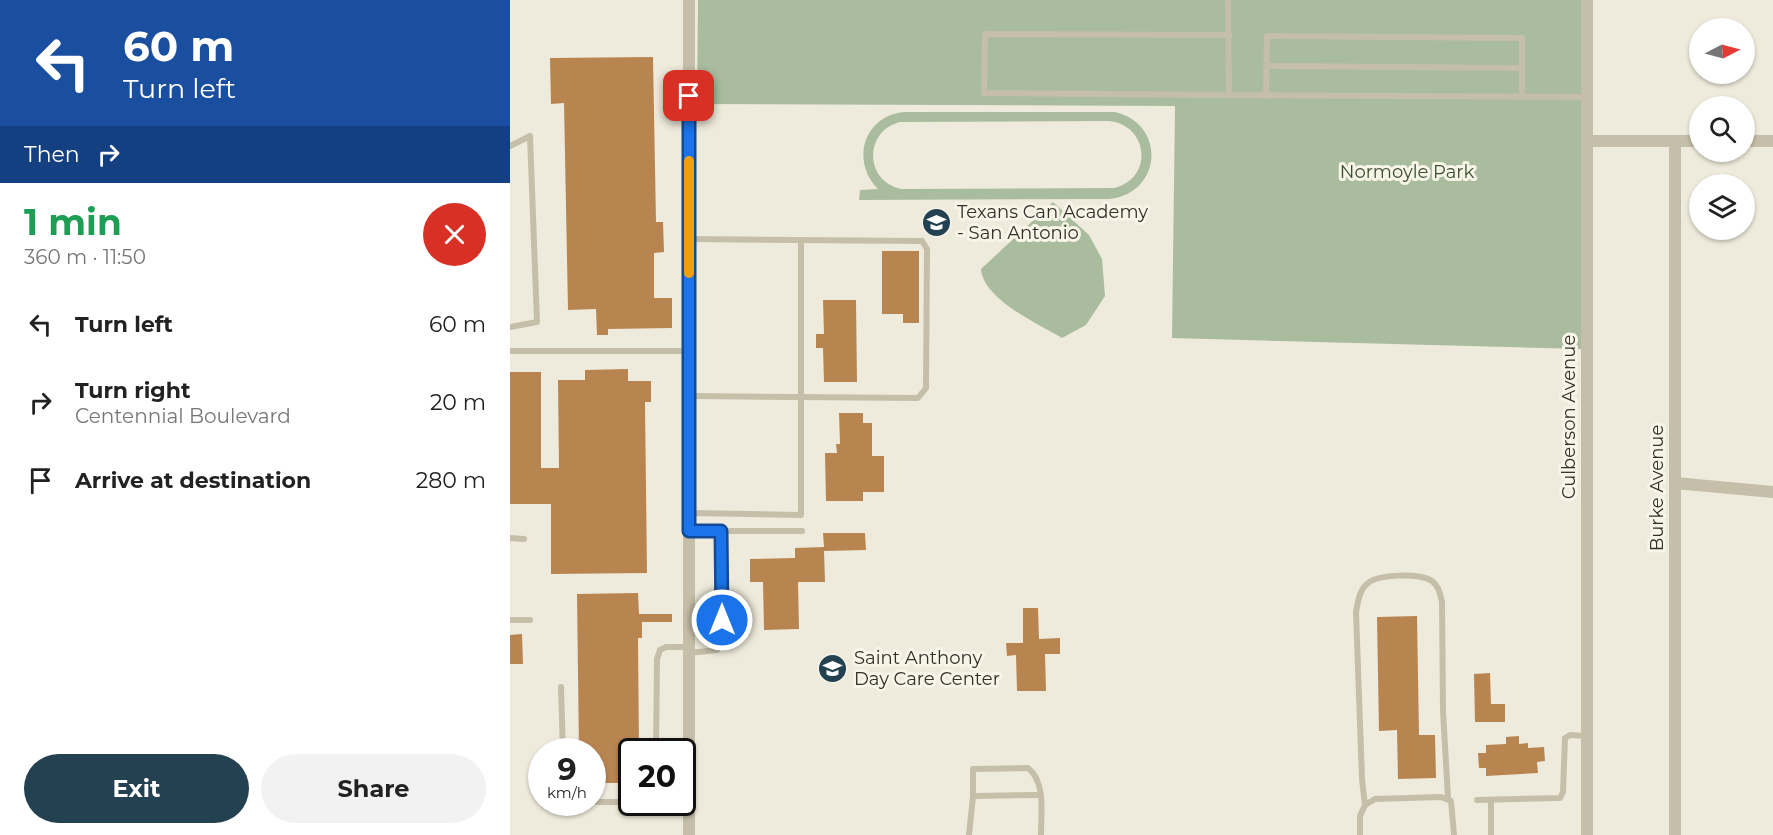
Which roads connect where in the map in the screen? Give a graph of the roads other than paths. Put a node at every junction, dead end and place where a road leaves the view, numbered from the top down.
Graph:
1 (689, 0) edge
2 (1228, 0) edge
3 (1587, 0) edge
4 (1229, 35) junction
5 (1266, 66) junction
6 (1522, 68) junction
7 (1229, 95) junction
8 (1266, 96) junction
9 (1522, 96) junction
10 (1587, 97) junction
11 (1587, 141) junction
12 (1675, 141) junction
13 (1689, 141) edge
14 (1755, 141) edge
15 (1773, 141) edge
16 (510, 146) edge
17 (689, 239) junction
18 (801, 240) junction
19 (510, 327) edge
20 (510, 351) edge
21 (689, 351) junction
22 (689, 396) junction
23 (801, 397) junction
24 (1675, 483) junction
25 (1773, 492) edge
26 (689, 513) junction
27 (689, 531) junction
28 (721, 531) junction
29 (802, 531) dead end
30 (510, 538) edge
31 (524, 539) dead end
32 (510, 620) edge
33 (530, 620) dead end
34 (689, 650) junction
35 (561, 687) dead end
36 (1587, 736) junction
37 (563, 738) edge
38 (656, 738) edge
39 (689, 738) edge
40 (1040, 795) junction
41 (973, 796) junction
42 (1448, 798) junction
43 (1477, 800) dead end
44 (1491, 800) junction
45 (1365, 805) junction
46 (689, 816) edge
47 (689, 835) edge
48 (969, 835) edge
49 (1041, 835) edge
50 (1360, 835) edge
51 (1454, 835) edge
52 (1491, 835) edge
53 (1587, 835) edge
54 (1675, 835) edge

1 - 17 street
2 - 4 lane
3 - 10 street, Culberson Avenue
4 - 7 lane
4 - 7 lane
5 - 6 lane
5 - 6 lane
5 - 8 lane
6 - 9 lane
7 - 8 lane
8 - 9 lane
9 - 10 lane
10 - 11 street, Culberson Avenue
11 - 12 street
11 - 36 street, Culberson Avenue
12 - 13 street
12 - 24 street, Burke Avenue
14 - 15 street
16 - 19 lane
17 - 18 lane
17 - 21 street
18 - 23 lane
18 - 23 lane
20 - 21 lane
21 - 22 street
22 - 23 lane
22 - 26 street
23 - 26 lane
24 - 25 street
24 - 54 street, Burke Avenue
26 - 27 street
27 - 28 lane
27 - 34 street
28 - 29 lane
28 - 34 lane
30 - 31 lane
32 - 33 lane
34 - 38 lane
34 - 39 street
35 - 37 lane
36 - 44 lane
36 - 53 street, Culberson Avenue
40 - 41 lane
40 - 41 lane
40 - 49 lane
41 - 48 lane
42 - 45 lane
42 - 45 lane
42 - 51 lane
43 - 44 lane
44 - 52 lane
45 - 50 lane
46 - 47 street

